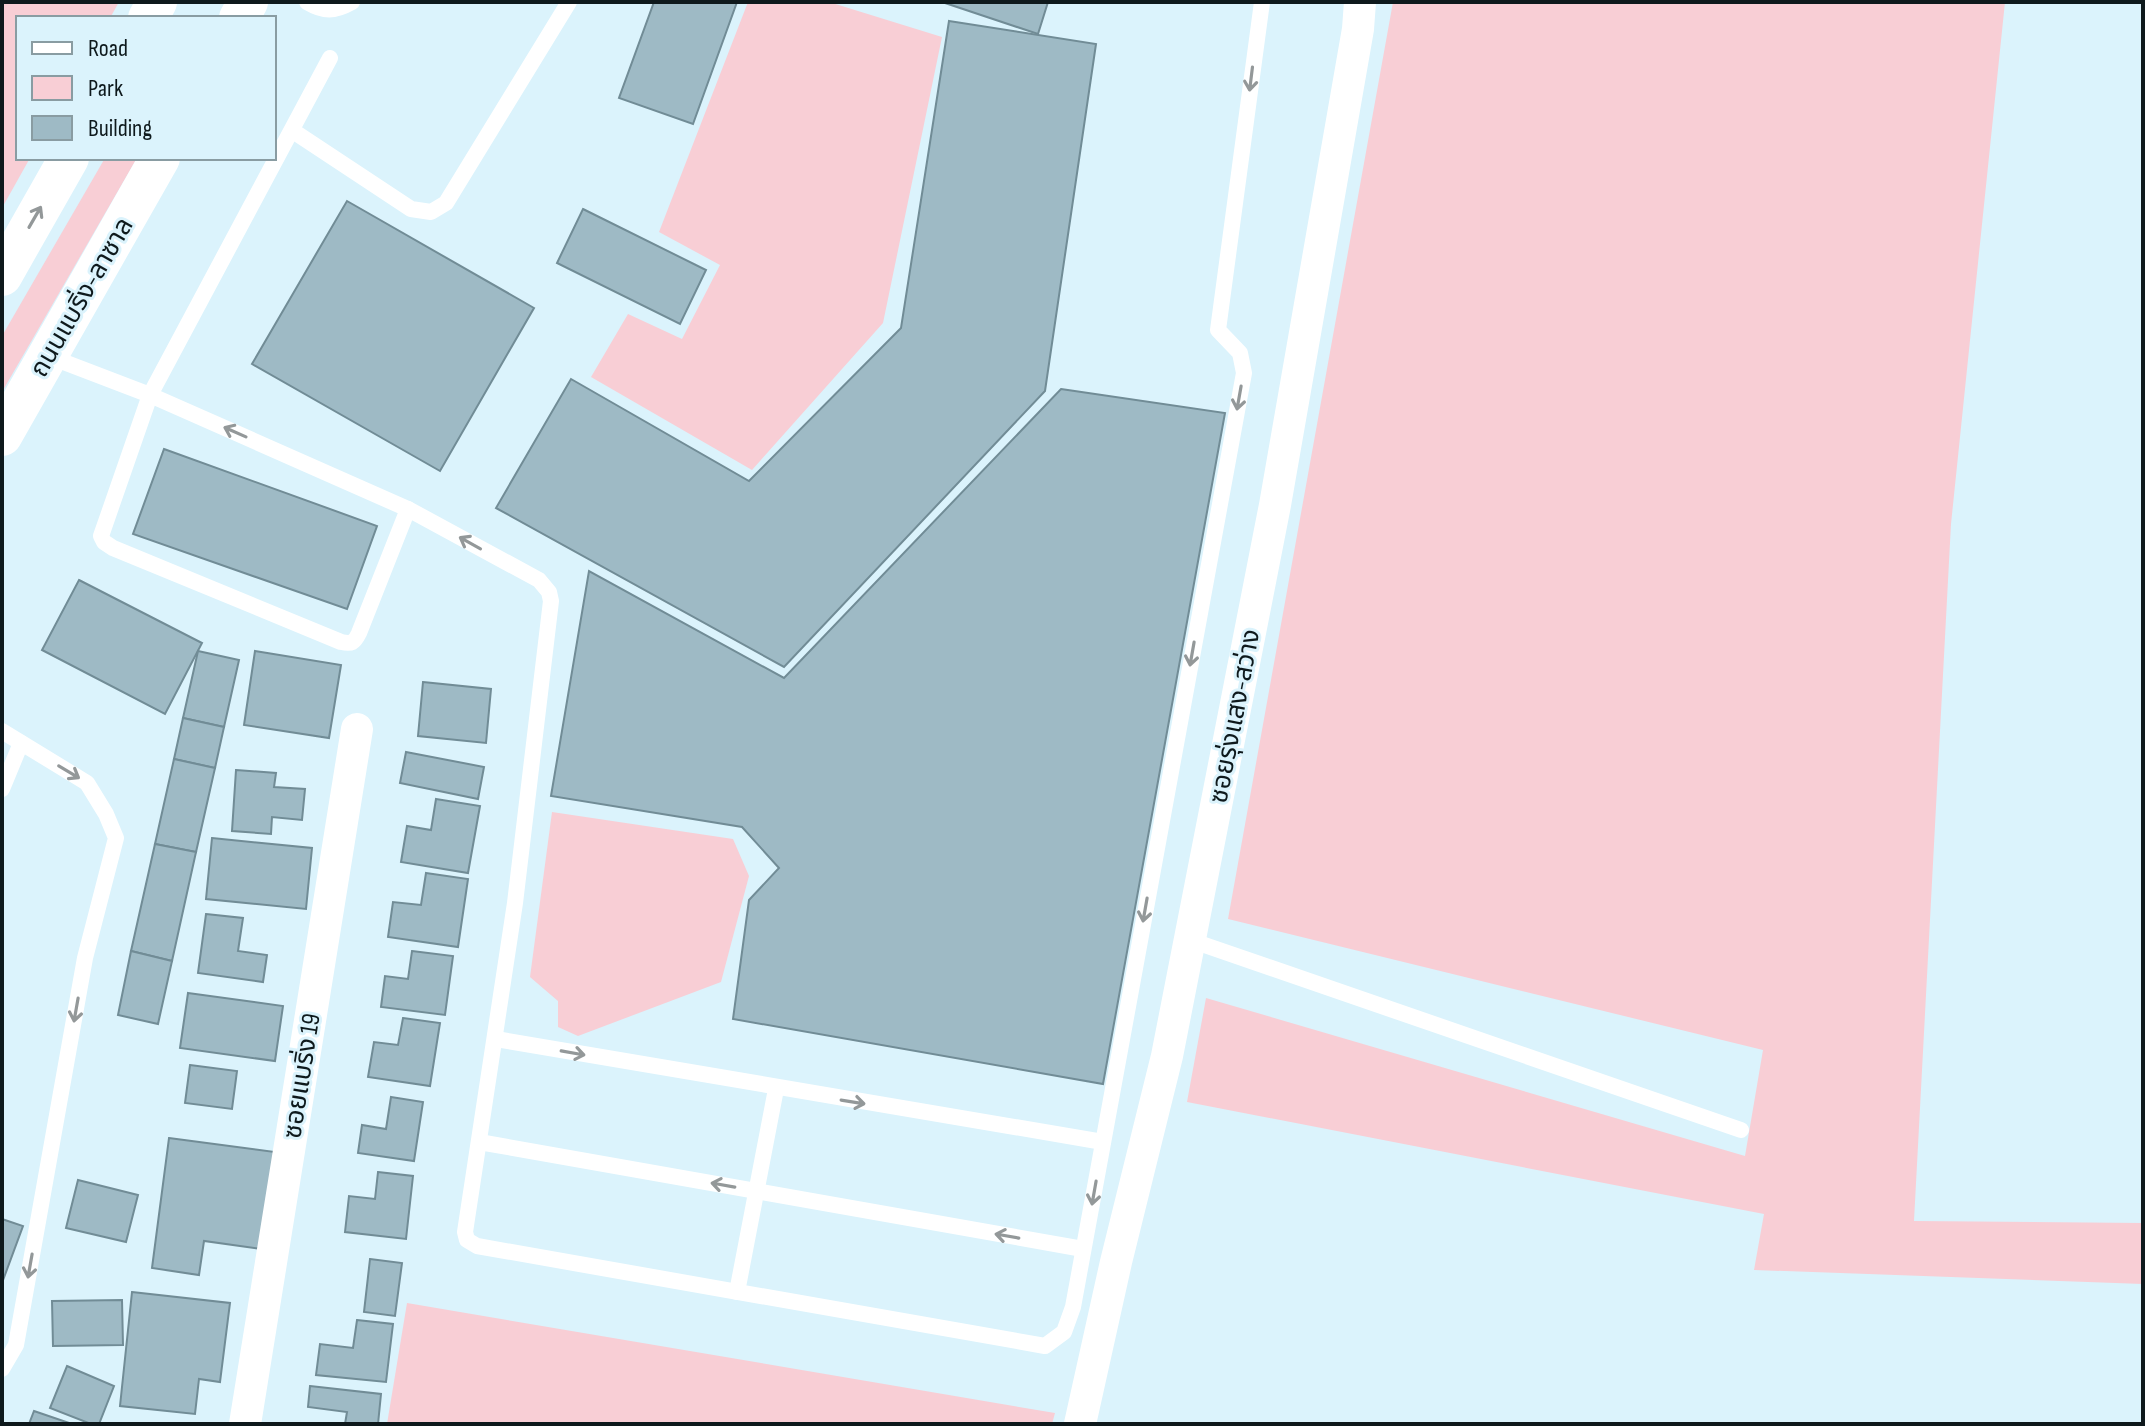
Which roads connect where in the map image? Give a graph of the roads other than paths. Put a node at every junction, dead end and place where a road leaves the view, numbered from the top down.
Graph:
1 (307, 2) edge
2 (352, 2) edge
3 (569, 2) edge
4 (1262, 2) edge
5 (1360, 2) edge
6 (330, 58) dead end
7 (293, 131) junction
8 (68, 160) edge
9 (159, 160) edge
10 (2, 276) edge
11 (48, 356) junction
12 (150, 395) junction
13 (2, 436) edge
14 (408, 509) junction
15 (357, 729) dead end
16 (2, 731) edge
17 (21, 743) junction
18 (2, 789) edge
19 (1190, 940) junction
20 (496, 1039) junction
21 (776, 1089) junction
22 (1741, 1130) dead end
23 (479, 1142) junction
24 (1103, 1142) junction
25 (755, 1191) junction
26 (1083, 1249) junction
27 (737, 1292) junction
28 (2, 1369) edge
29 (245, 1424) edge
30 (1080, 1424) edge

1 - 2 lane
3 - 7 lane
4 -> 24 lane
5 - 19 street, ซอยรุ่งแสง-สว่าง
6 - 7 lane
7 - 12 lane
10 -> 8 street
9 - 11 street, ถนนแบริ่ง-ลาซาล
11 - 12 lane
11 - 13 street, ถนนแบริ่ง-ลาซาล
14 -> 12 lane
12 - 14 lane
20 -> 14 lane
15 - 29 street, ซอยแบริ่ง 19
16 - 17 lane
17 - 18 lane
17 -> 28 lane
19 - 22 lane
19 - 30 street, ซอยรุ่งแสง-สว่าง
20 -> 21 lane
20 - 23 lane
21 -> 24 lane
21 - 25 lane
25 -> 23 lane
23 - 27 lane
24 -> 26 lane
26 -> 25 lane
25 - 27 lane
26 - 27 lane

